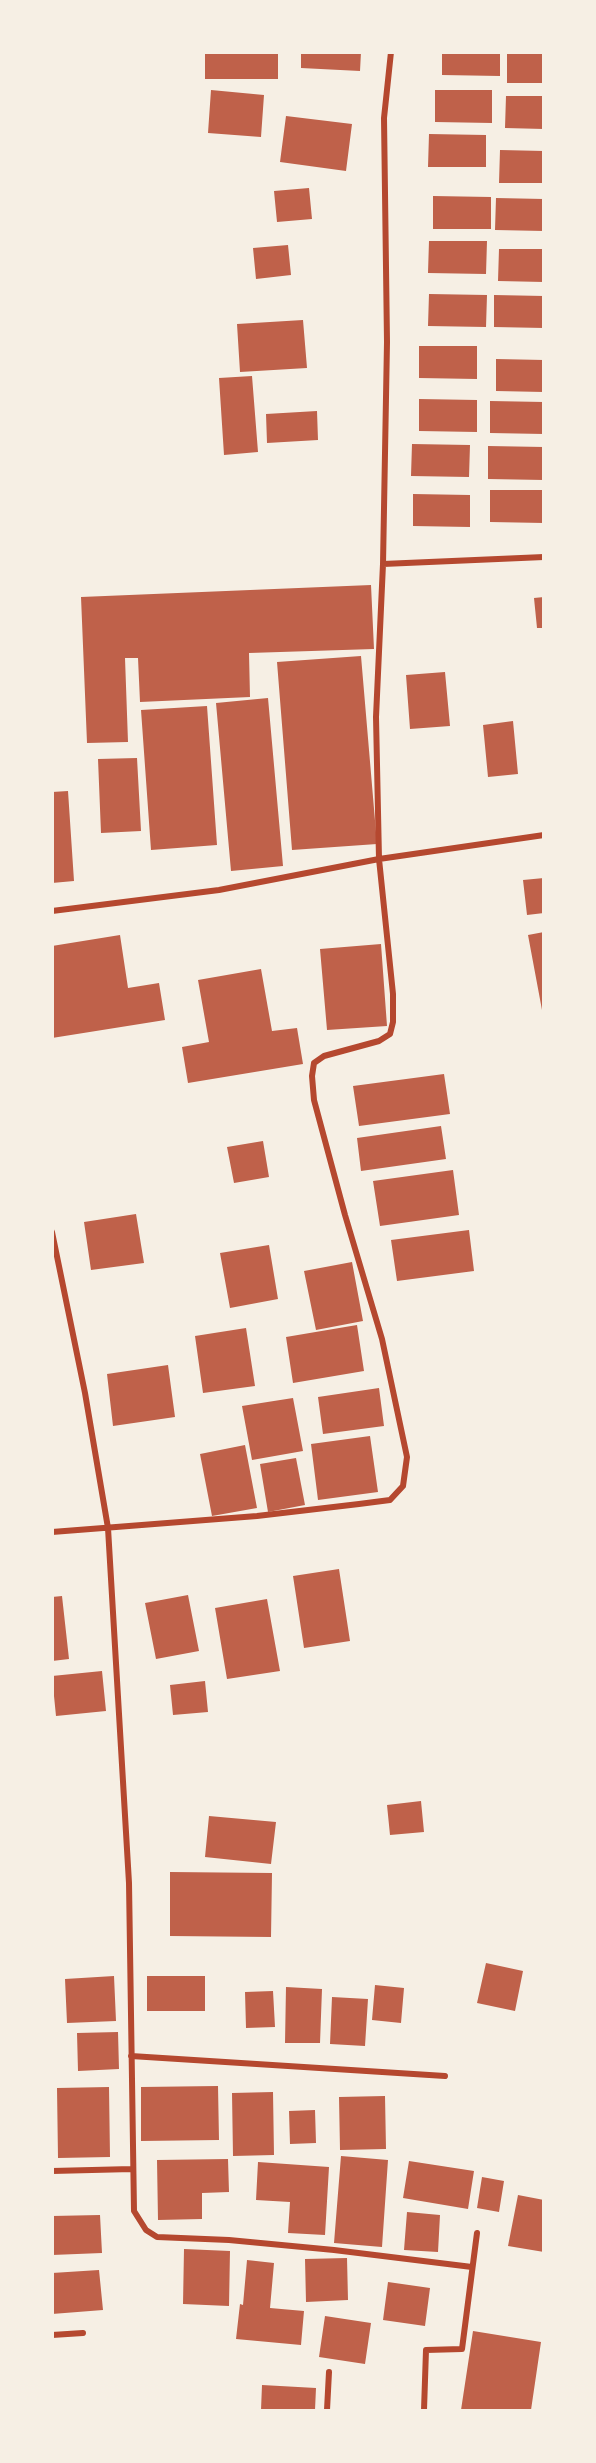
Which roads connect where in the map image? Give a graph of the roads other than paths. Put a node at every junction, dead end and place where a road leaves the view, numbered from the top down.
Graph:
1 (391, 52) edge
2 (543, 557) edge
3 (383, 564) junction
4 (543, 835) edge
5 (379, 859) junction
6 (52, 911) edge
7 (52, 1232) edge
8 (108, 1528) junction
9 (52, 1532) edge
10 (131, 2056) junction
11 (446, 2076) dead end
12 (132, 2169) junction
13 (52, 2171) edge
14 (477, 2233) dead end
15 (472, 2267) junction
16 (83, 2333) dead end
17 (52, 2335) edge
18 (329, 2372) dead end
19 (327, 2410) edge
20 (424, 2410) edge

1 - 3 street
2 - 3 street
3 - 5 street
4 - 5 street
5 - 6 street
5 - 8 street
7 - 8 street
8 - 9 street
8 - 10 street
10 - 11 street
10 - 12 street
12 - 13 street
12 - 15 street
14 - 15 street
15 - 20 street
16 - 17 street
18 - 19 street

